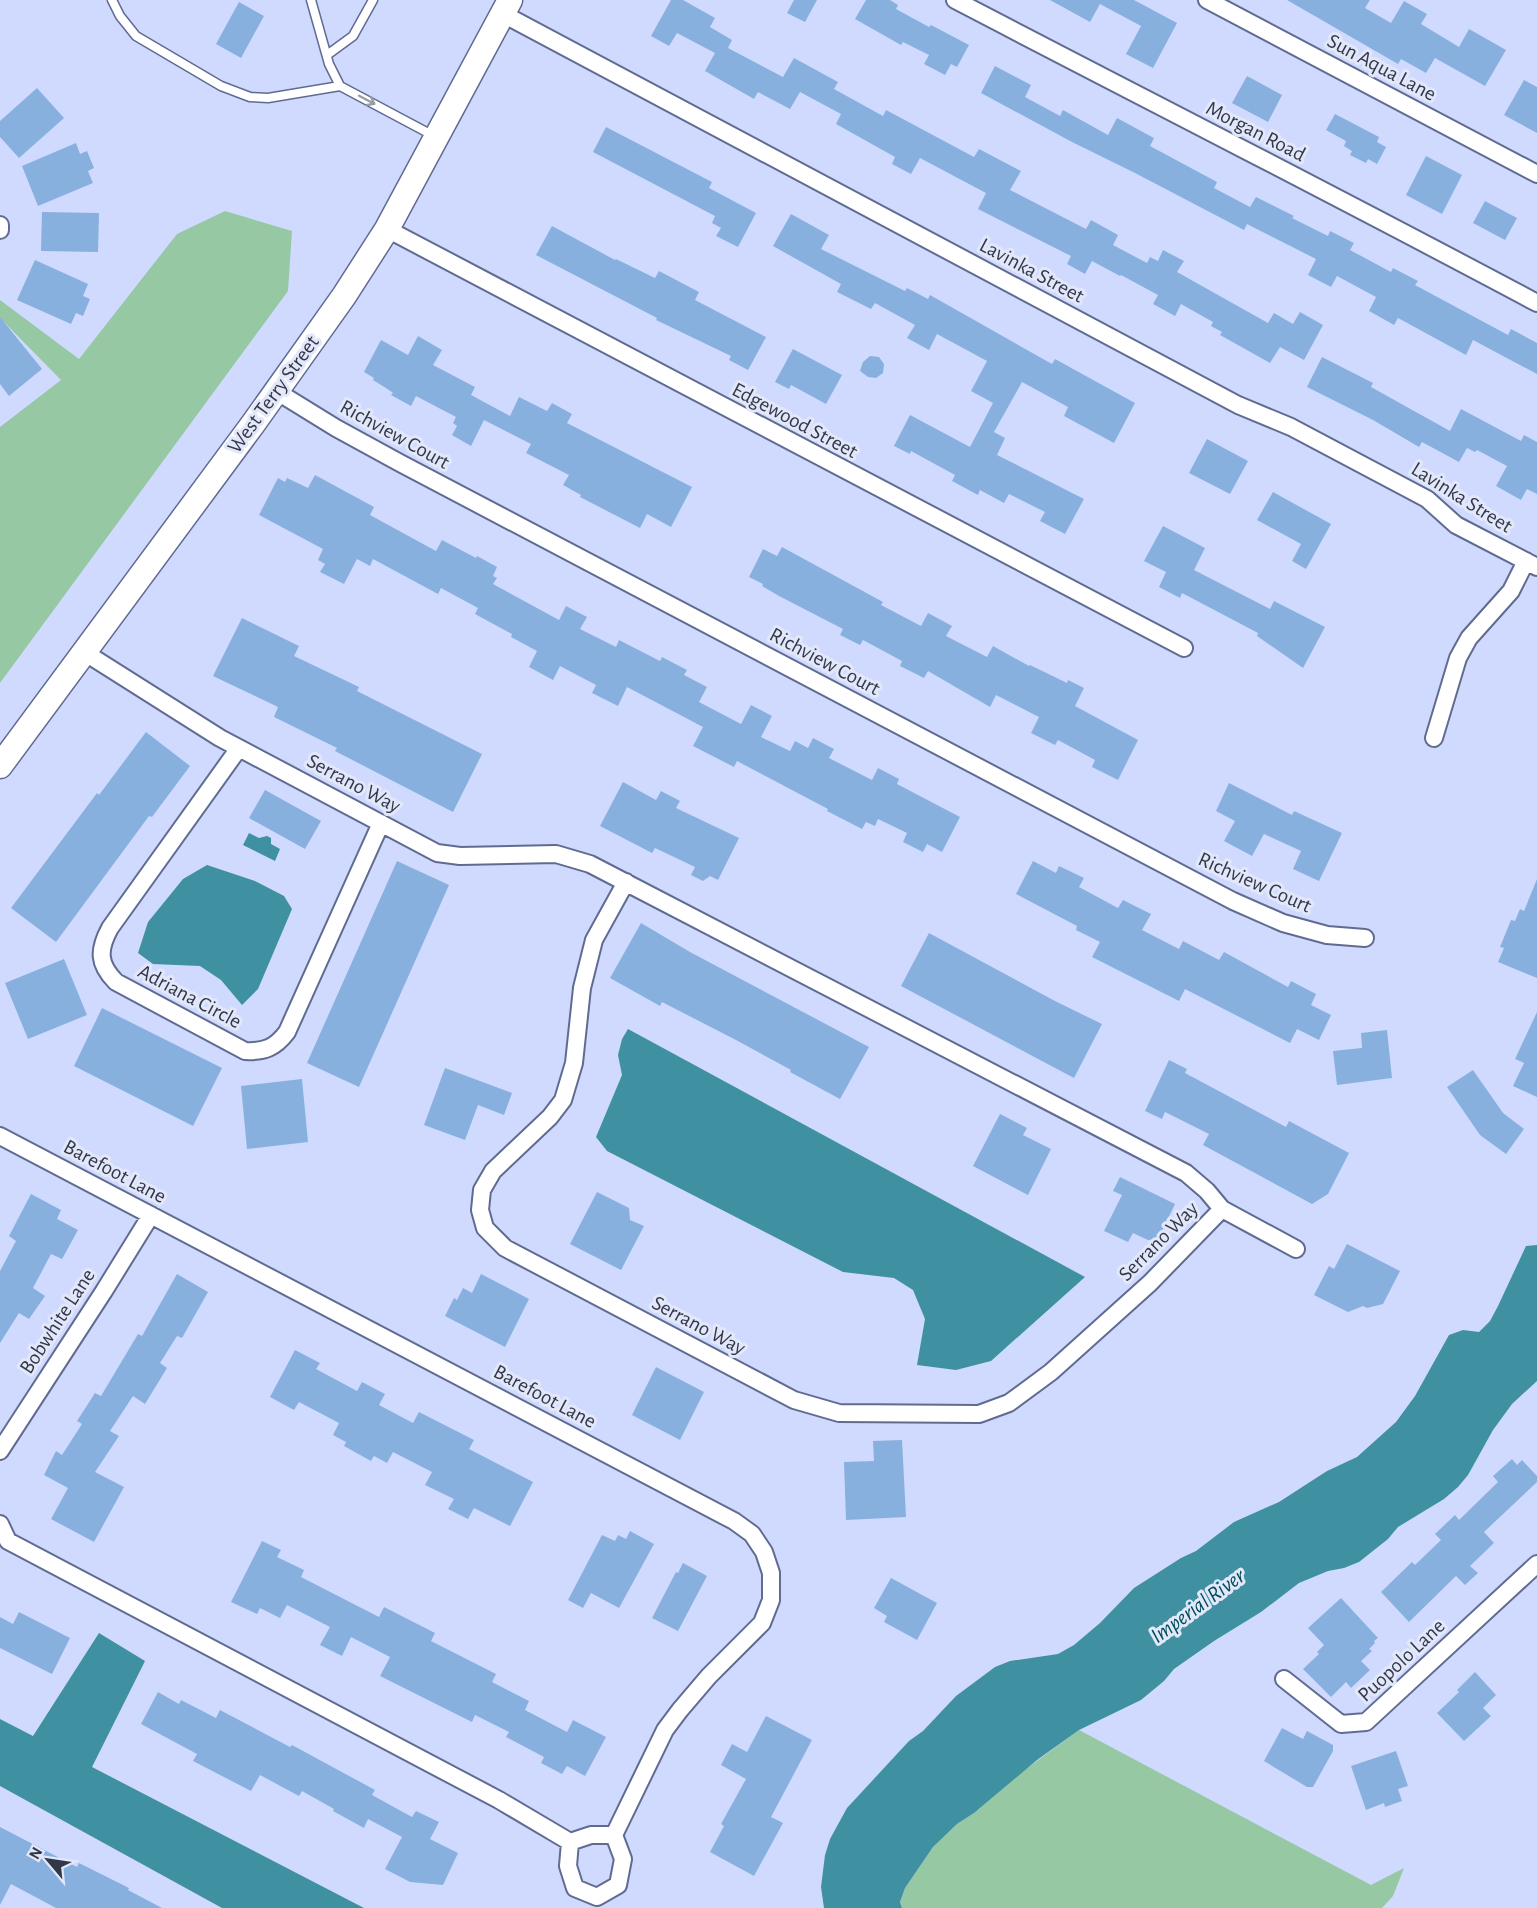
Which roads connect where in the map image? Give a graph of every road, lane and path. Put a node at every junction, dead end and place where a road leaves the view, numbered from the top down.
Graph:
1 (112, 0) edge
2 (311, 0) edge
3 (373, 0) edge
4 (955, 0) edge
5 (1207, 0) edge
6 (507, 7) edge
7 (327, 55) junction
8 (340, 86) junction
9 (436, 137) junction
10 (1537, 174) edge
11 (0, 225) edge
12 (387, 229) junction
13 (0, 230) edge
14 (1537, 303) edge
15 (276, 391) junction
16 (1531, 564) edge
17 (1184, 648) dead end
18 (84, 652) junction
19 (1434, 738) dead end
20 (239, 748) junction
21 (0, 766) edge
22 (381, 823) junction
23 (626, 882) junction
24 (1365, 938) dead end
25 (0, 1136) edge
26 (1222, 1209) junction
27 (150, 1215) junction
28 (1296, 1249) dead end
29 (0, 1451) edge
30 (0, 1524) edge
31 (4, 1542) edge
32 (1537, 1564) edge
33 (1284, 1679) dead end
34 (614, 1835) junction
35 (570, 1842) junction

1 - 8 lane
2 - 7 lane
3 - 7 lane
4 - 14 street, Morgan Road
5 - 10 street, Sun Aqua Lane
6 - 9 street, West Terry Street
6 - 16 street, Lavinka Street
7 - 8 lane
8 -> 9 lane
9 - 12 street, West Terry Street
11 - 13 street
12 - 15 street, West Terry Street
12 - 17 street, Edgewood Street
15 - 18 street, West Terry Street
15 - 24 street, Richview Court
16 - 19 street
18 - 20 street, Serrano Way
18 - 21 street, West Terry Street
20 - 22 street, Serrano Way
20 - 22 street, Adriana Circle
22 - 23 street, Serrano Way
23 - 26 street, Serrano Way
23 - 26 street, Serrano Way
25 - 27 street, Barefoot Lane
26 - 28 street, Serrano Way
27 - 29 street, Bobwhite Lane
27 - 34 street, Barefoot Lane
30 - 31 street
31 - 35 street
32 - 33 street, Puopolo Lane
34 - 35 street
34 - 35 street

